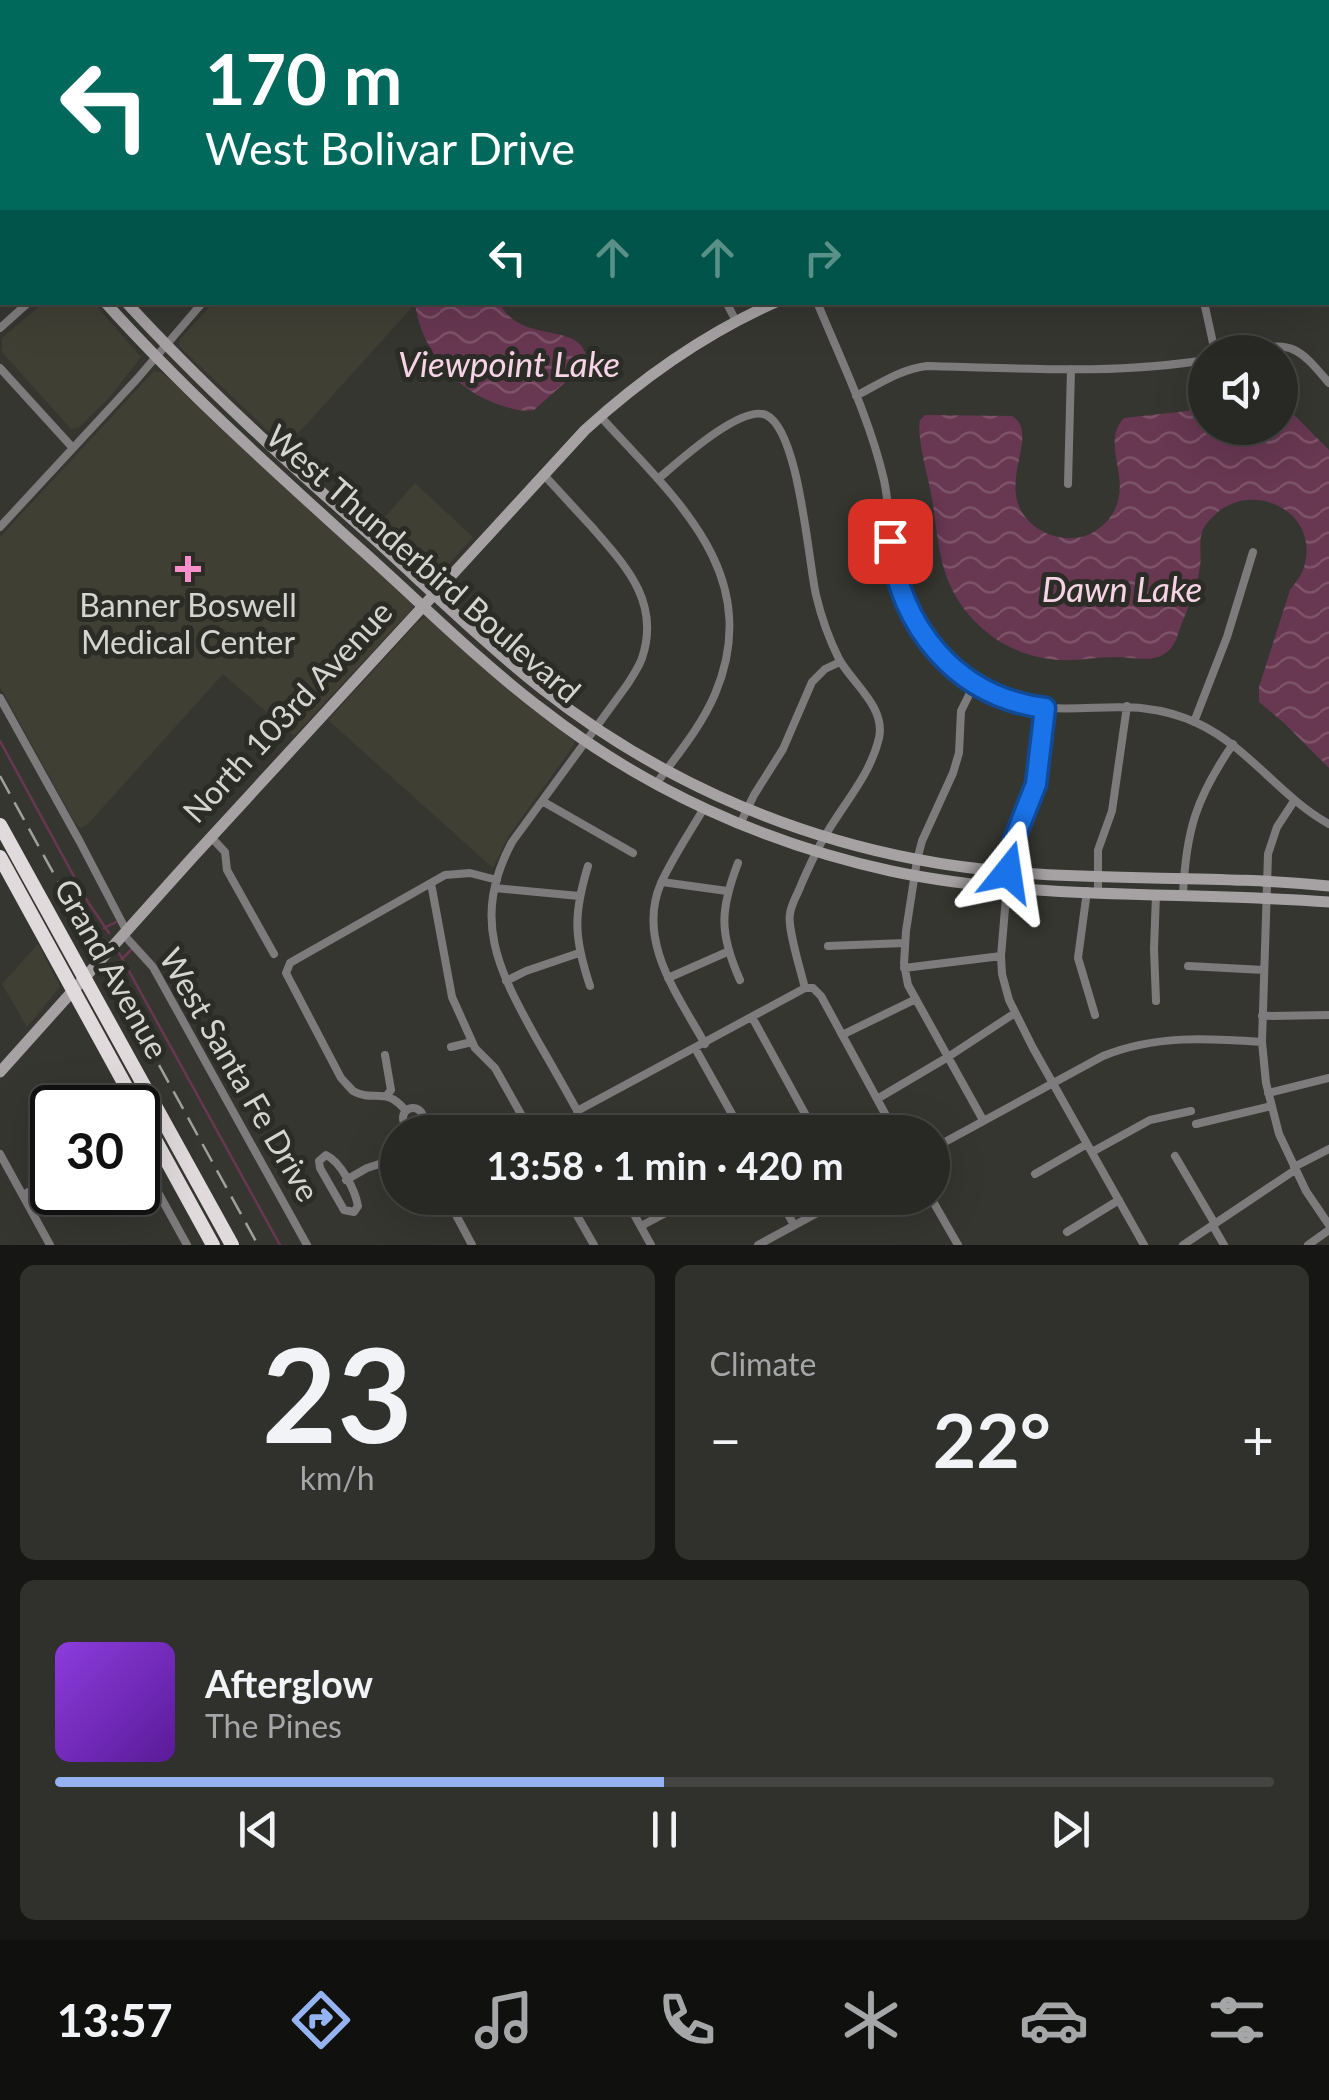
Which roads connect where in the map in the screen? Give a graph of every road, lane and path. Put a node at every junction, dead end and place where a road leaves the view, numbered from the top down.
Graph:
1 (25, 305) edge
2 (109, 305) edge
3 (129, 305) edge
4 (200, 305) edge
5 (728, 305) edge
6 (770, 305) edge
7 (818, 305) edge
8 (1205, 305) edge
9 (736, 321) junction
10 (0, 328) edge
11 (1211, 335) edge
12 (166, 344) junction
13 (1298, 352) edge
14 (156, 356) junction
15 (1188, 362) edge
16 (0, 368) edge
17 (1071, 369) junction
18 (1329, 383) edge
19 (856, 396) junction
20 (600, 416) junction
21 (72, 447) junction
22 (544, 474) junction
23 (658, 480) junction
24 (1068, 484) dead end
25 (0, 527) edge
26 (363, 530) junction
27 (352, 541) junction
28 (1253, 552) dead end
29 (434, 594) junction
30 (424, 606) junction
31 (840, 662) junction
32 (975, 684) junction
33 (540, 688) junction
34 (0, 698) edge
35 (530, 700) junction
36 (1127, 706) junction
37 (1045, 708) junction
38 (1194, 722) junction
39 (596, 728) junction
40 (586, 741) junction
41 (1232, 744) junction
42 (666, 770) junction
43 (656, 784) junction
44 (542, 801) junction
45 (1294, 801) junction
46 (704, 808) junction
47 (747, 809) junction
48 (740, 824) junction
49 (1329, 824) edge
50 (0, 825) edge
51 (824, 836) junction
52 (211, 838) junction
53 (816, 851) junction
54 (633, 852) dead end
55 (0, 857) edge
56 (917, 860) junction
57 (738, 863) dead end
58 (588, 866) dead end
59 (1008, 872) junction
60 (914, 876) junction
61 (1098, 876) junction
62 (1184, 879) junction
63 (662, 882) junction
64 (1266, 882) junction
65 (430, 883) junction
66 (496, 884) junction
67 (1329, 886) edge
68 (1006, 887) junction
69 (727, 891) junction
70 (1092, 892) junction
71 (1156, 894) junction
72 (579, 896) junction
73 (1183, 896) junction
74 (1266, 898) junction
75 (1329, 902) edge
76 (124, 932) junction
77 (905, 944) junction
78 (828, 946) dead end
79 (727, 952) junction
80 (579, 953) junction
81 (274, 954) dead end
82 (1001, 956) junction
83 (1188, 966) dead end
84 (904, 968) junction
85 (1264, 970) junction
86 (668, 978) junction
87 (740, 980) dead end
88 (506, 981) junction
89 (79, 983) junction
90 (590, 986) dead end
91 (809, 988) junction
92 (916, 999) junction
93 (1156, 1001) dead end
94 (1015, 1013) junction
95 (1095, 1014) dead end
96 (1329, 1014) edge
97 (1262, 1016) junction
98 (752, 1017) junction
99 (842, 1035) junction
100 (472, 1042) junction
101 (1262, 1042) junction
102 (700, 1046) junction
103 (450, 1047) dead end
104 (384, 1055) dead end
105 (948, 1057) junction
106 (0, 1072) edge
107 (1329, 1078) edge
108 (1053, 1083) junction
109 (125, 1085) edge
110 (1268, 1092) junction
111 (387, 1096) junction
112 (877, 1098) junction
113 (1272, 1106) junction
114 (577, 1110) junction
115 (1191, 1110) dead end
116 (406, 1111) junction
117 (405, 1115) edge
118 (423, 1115) edge
119 (521, 1115) edge
120 (580, 1115) edge
121 (734, 1115) edge
122 (806, 1115) edge
123 (886, 1115) edge
124 (983, 1120) junction
125 (1196, 1124) dead end
126 (950, 1139) edge
127 (1090, 1148) junction
128 (1329, 1149) edge
129 (160, 1153) edge
130 (0, 1154) edge
131 (1175, 1156) dead end
132 (380, 1164) edge
133 (1295, 1169) junction
134 (1035, 1174) dead end
135 (346, 1180) junction
136 (30, 1191) edge
137 (23, 1195) junction
138 (160, 1195) edge
139 (1119, 1200) junction
140 (197, 1215) junction
141 (456, 1215) edge
142 (577, 1215) edge
143 (634, 1215) edge
144 (661, 1215) edge
145 (788, 1215) edge
146 (813, 1215) edge
147 (941, 1215) edge
148 (794, 1225) junction
149 (1214, 1225) junction
150 (177, 1226) junction
151 (640, 1226) junction
152 (1329, 1228) edge
153 (1067, 1232) dead end
154 (50, 1245) edge
155 (187, 1245) edge
156 (214, 1245) edge
157 (232, 1245) edge
158 (307, 1245) edge
159 (472, 1245) edge
160 (594, 1245) edge
161 (651, 1245) edge
162 (758, 1245) edge
163 (958, 1245) edge
164 (1144, 1245) edge
165 (1183, 1245) edge
166 (1224, 1245) edge
167 (1308, 1245) edge

1 - 10 street
2 - 14 street, West Thunderbird Boulevard
3 - 12 street, West Thunderbird Boulevard
4 - 12 street
5 - 9 street
6 - 9 street, North 103rd Avenue
7 - 19 street
8 - 11 street
9 - 20 street, North 103rd Avenue
12 - 14 street
12 - 26 street, West Thunderbird Boulevard
13 - 18 street
14 - 21 street
14 - 27 street, West Thunderbird Boulevard
15 - 17 street
16 - 21 street
17 - 19 street
17 - 24 street
19 - 32 street
20 - 22 street, North 103rd Avenue
20 - 23 street
21 - 25 street
22 - 29 street, North 103rd Avenue
22 - 39 street
23 - 31 street
23 - 42 street
26 - 27 street
26 - 29 street, West Thunderbird Boulevard
27 - 30 street, West Thunderbird Boulevard
28 - 38 street
29 - 30 street, North 103rd Avenue
29 - 33 street, West Thunderbird Boulevard
30 - 35 street, West Thunderbird Boulevard
30 - 52 street, North 103rd Avenue
31 - 47 street
31 - 51 street
32 - 37 street
32 - 56 street
33 - 35 street
33 - 39 street, West Thunderbird Boulevard
34 - 76 street, West Santa Fe Drive
35 - 40 street, West Thunderbird Boulevard
36 - 37 street
36 - 38 street
36 - 61 street
37 - 59 street
38 - 41 street
39 - 40 street
39 - 42 street, West Thunderbird Boulevard
40 - 43 street, West Thunderbird Boulevard
40 - 44 street
41 - 45 street
41 - 62 street
42 - 43 street
42 - 47 street, West Thunderbird Boulevard
43 - 46 street, West Thunderbird Boulevard
44 - 54 street
44 - 66 street
45 - 49 street
45 - 64 street
46 - 48 street, West Thunderbird Boulevard
46 - 63 street
47 - 48 street
47 - 51 street, West Thunderbird Boulevard
48 - 53 street, West Thunderbird Boulevard
50 - 89 highway, Grand Avenue
51 - 53 street
51 - 56 street, West Thunderbird Boulevard
52 - 76 street, North 103rd Avenue
52 - 81 street
53 - 60 street, West Thunderbird Boulevard
53 - 91 street
55 - 89 highway, Grand Avenue
56 - 59 street, West Thunderbird Boulevard
56 - 60 street
57 - 69 street
58 - 72 street
59 - 61 street, West Thunderbird Boulevard
59 - 68 street
60 - 68 street, West Thunderbird Boulevard
60 - 77 street
61 - 62 street, West Thunderbird Boulevard
61 - 70 street
62 - 64 street, West Thunderbird Boulevard
62 - 73 street
63 - 69 street
63 - 86 street
64 - 67 street, West Thunderbird Boulevard
64 - 74 street
65 - 66 street
65 - 100 street
65 - 111 street
66 - 72 street
66 - 88 street
68 - 70 street, West Thunderbird Boulevard
68 - 82 street
69 - 79 street
70 - 71 street, West Thunderbird Boulevard
70 - 95 street
71 - 73 street, West Thunderbird Boulevard
71 - 93 street
72 - 80 street
73 - 74 street, West Thunderbird Boulevard
74 - 75 street, West Thunderbird Boulevard
74 - 85 street
76 - 89 street, North 103rd Avenue
76 - 158 street, West Santa Fe Drive
77 - 78 street
77 - 84 street
79 - 86 street
79 - 87 street
80 - 88 street
80 - 90 street
82 - 84 street
82 - 94 street
83 - 85 street
84 - 92 street
85 - 97 street
86 - 102 street
88 - 114 street
89 - 106 street, North 103rd Avenue
89 - 109 highway, Grand Avenue
89 - 157 highway, Grand Avenue
91 - 98 street
91 - 99 street
92 - 99 street
92 - 105 street
94 - 105 street
94 - 108 street
96 - 97 street
97 - 101 street
98 - 102 street
98 - 122 street
99 - 112 street
100 - 103 street
100 - 119 street
101 - 108 street
101 - 110 street
102 - 114 street
102 - 121 street
104 - 111 street
105 - 112 street
105 - 124 street
107 - 110 street
108 - 124 street
108 - 127 street
110 - 113 street
111 - 116 street
112 - 123 street
113 - 125 street
113 - 133 street
114 - 120 street
115 - 127 street
116 - 117 street
116 - 118 street
124 - 126 street
127 - 134 street
127 - 139 street
128 - 133 street
129 - 140 highway, Grand Avenue
130 - 137 street
131 - 149 street
132 - 135 street
133 - 149 street
133 - 152 street
135 - 135 street
136 - 137 street
137 - 154 street
138 - 150 street
139 - 153 street
139 - 164 street
140 - 150 street
140 - 156 highway, Grand Avenue
141 - 159 street
142 - 160 street
143 - 151 street
144 - 151 street
145 - 148 street
146 - 148 street
147 - 163 street
148 - 162 street
149 - 165 street
149 - 166 street
150 - 155 street
151 - 161 street
152 - 167 street

